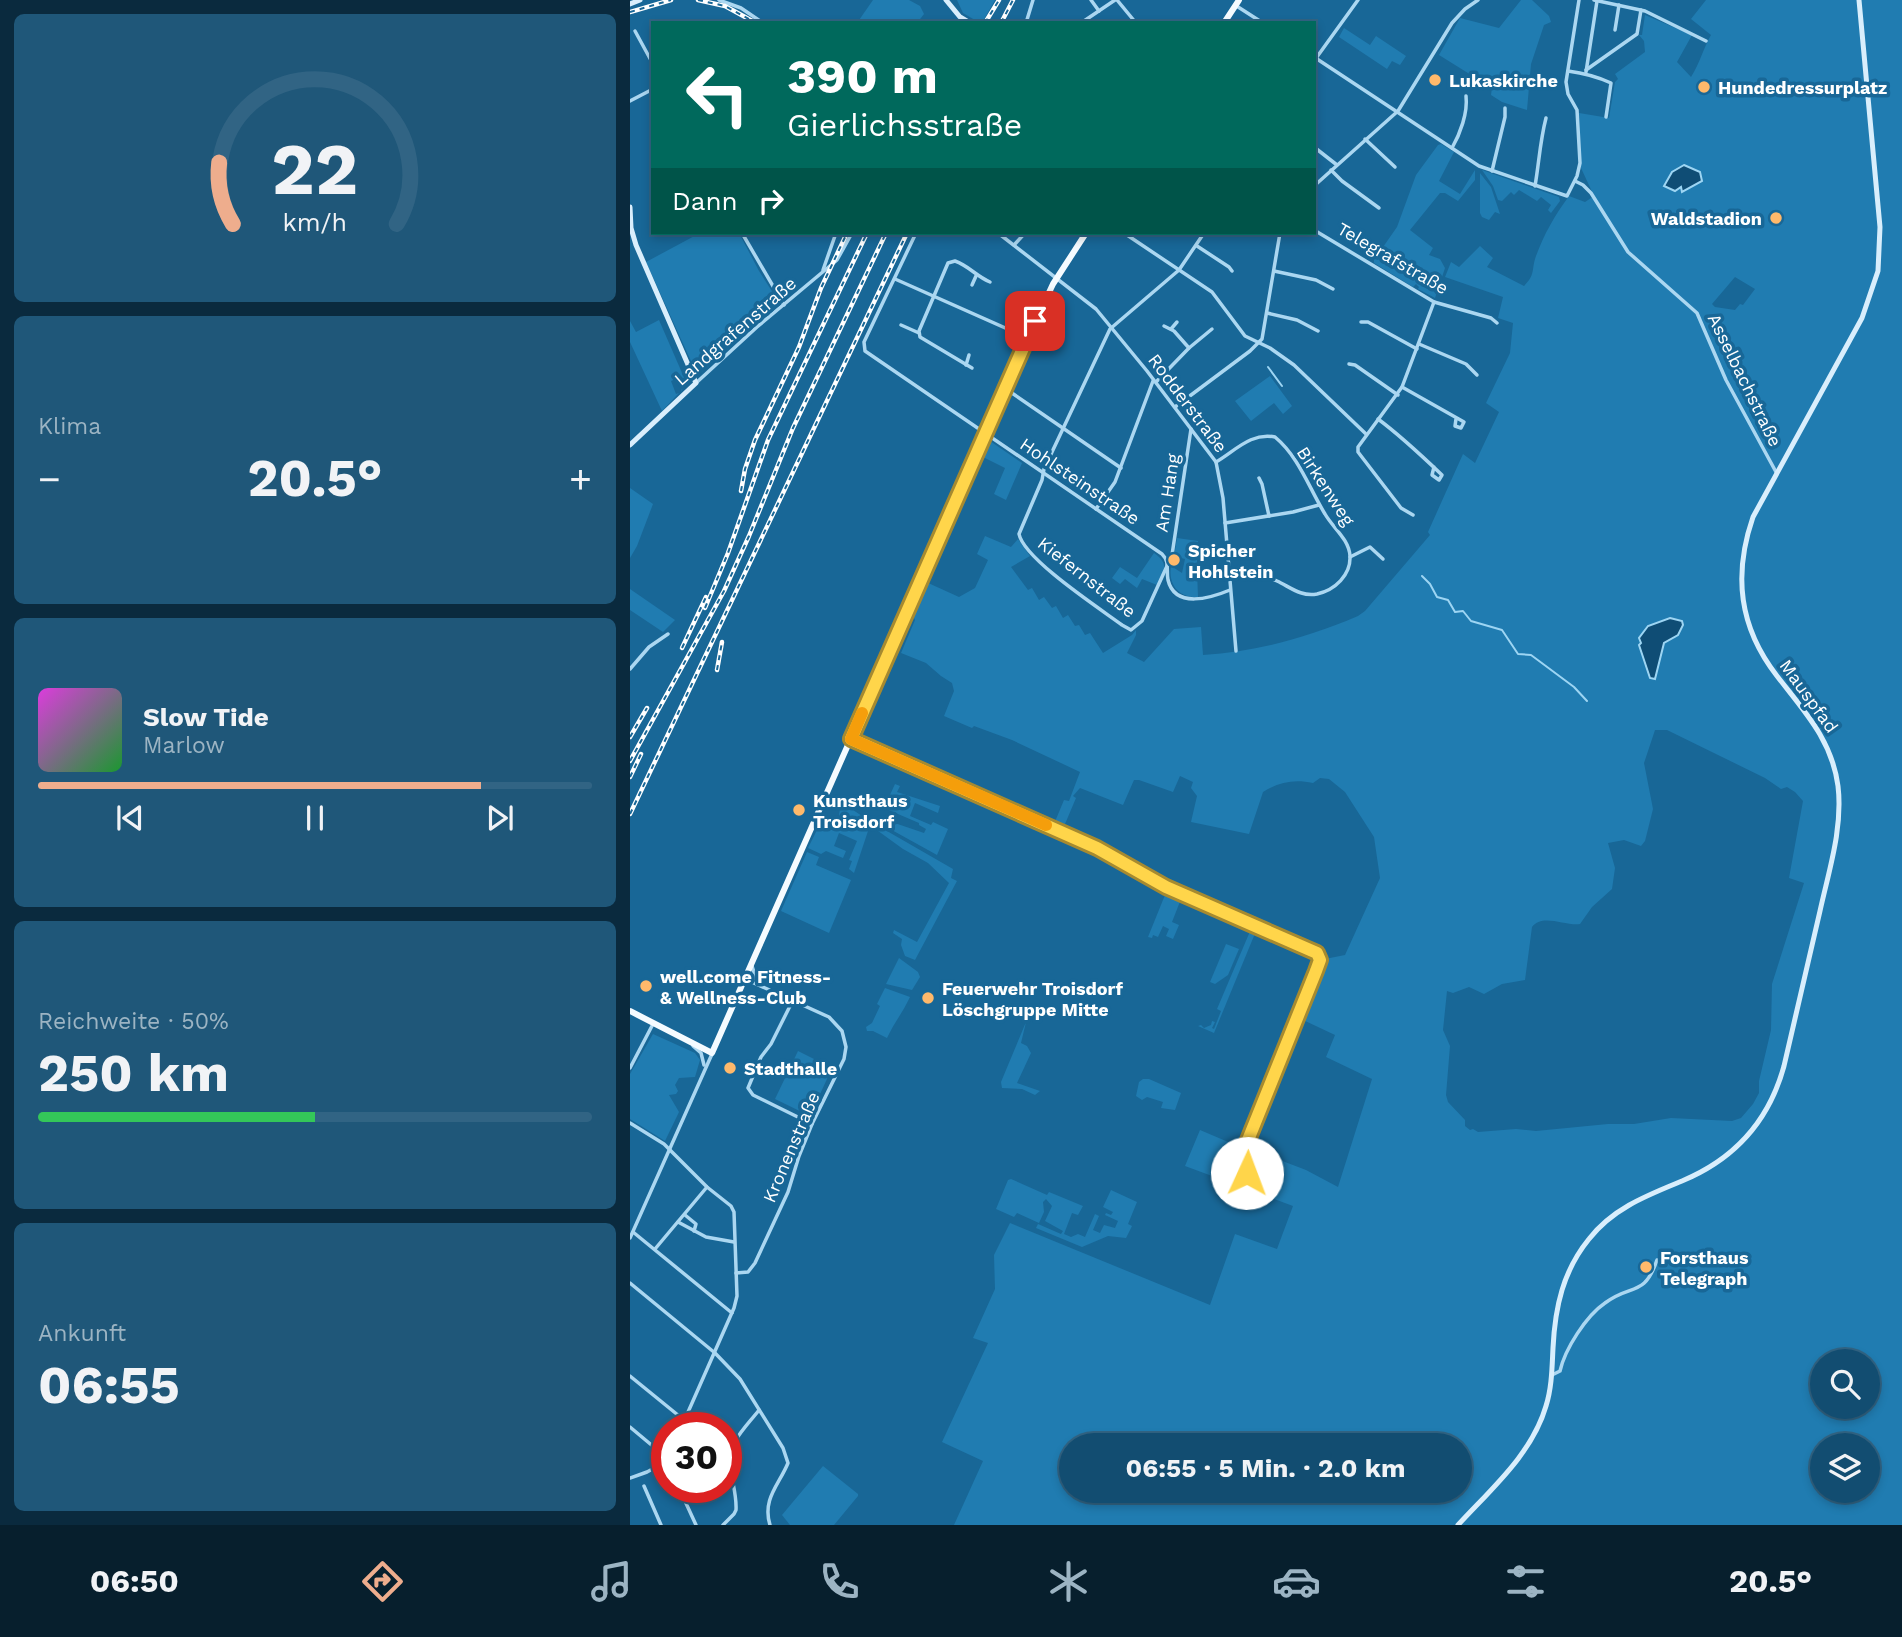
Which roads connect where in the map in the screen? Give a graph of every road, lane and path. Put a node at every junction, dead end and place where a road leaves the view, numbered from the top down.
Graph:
1 (640, 0) edge
2 (719, 0) edge
3 (946, 0) edge
4 (1033, 0) edge
5 (1091, 0) edge
6 (1116, 0) edge
7 (1358, 0) edge
8 (1476, 0) edge
9 (1579, 0) edge
10 (1596, 0) edge
11 (1859, 0) edge
12 (1237, 2) edge
13 (630, 5) edge
14 (1619, 5) junction
15 (1641, 10) junction
16 (1099, 11) junction
17 (760, 21) edge
18 (967, 21) edge
19 (1027, 21) edge
20 (1084, 21) edge
21 (1134, 21) edge
22 (1225, 21) edge
23 (1261, 21) edge
24 (1615, 30) dead end
25 (635, 31) dead end
26 (1706, 41) dead end
27 (1316, 58) edge
28 (651, 60) edge
29 (1316, 60) edge
30 (1567, 71) junction
31 (1586, 72) junction
32 (651, 90) edge
33 (1466, 96) dead end
34 (630, 101) edge
35 (1505, 108) dead end
36 (1398, 111) junction
37 (1606, 117) dead end
38 (1546, 118) dead end
39 (1365, 139) junction
40 (1316, 148) edge
41 (1452, 148) junction
42 (1336, 165) junction
43 (1395, 167) dead end
44 (1331, 170) junction
45 (1492, 171) junction
46 (1575, 181) junction
47 (1316, 184) edge
48 (1535, 186) junction
49 (630, 207) edge
50 (1379, 208) dead end
51 (1316, 231) edge
52 (743, 235) edge
53 (835, 235) edge
54 (851, 235) edge
55 (915, 235) edge
56 (1001, 235) edge
57 (1022, 235) edge
58 (1085, 235) edge
59 (1127, 235) edge
60 (1203, 235) edge
61 (1280, 235) edge
62 (1014, 245) junction
63 (1196, 245) junction
64 (1179, 270) junction
65 (1231, 271) dead end
66 (1274, 271) junction
67 (823, 272) junction
68 (976, 276) junction
69 (1057, 278) junction
70 (894, 279) junction
71 (990, 282) dead end
72 (972, 285) dead end
73 (1333, 289) dead end
74 (934, 297) junction
75 (1434, 302) junction
76 (784, 305) junction
77 (1267, 313) junction
78 (1177, 322) dead end
79 (1361, 322) dead end
80 (1497, 323) dead end
81 (901, 325) dead end
82 (1164, 326) dead end
83 (1112, 327) junction
84 (1171, 329) junction
85 (1212, 329) dead end
86 (1318, 331) dead end
87 (919, 333) junction
88 (1028, 338) junction
89 (1259, 342) junction
90 (1418, 347) junction
91 (1189, 348) junction
92 (968, 355) dead end
93 (1349, 364) dead end
94 (966, 365) junction
95 (972, 368) dead end
96 (1477, 375) dead end
97 (1155, 381) junction
98 (696, 383) junction
99 (1402, 387) junction
100 (1006, 389) junction
101 (1398, 395) junction
102 (1174, 407) junction
103 (1378, 419) junction
104 (1455, 419) dead end
105 (1064, 428) junction
106 (1191, 429) junction
107 (986, 433) junction
108 (1366, 434) junction
109 (630, 445) edge
110 (1216, 462) junction
111 (1434, 467) dead end
112 (1121, 468) junction
113 (1776, 472) junction
114 (1043, 474) junction
115 (1259, 478) dead end
116 (1320, 505) junction
117 (1096, 509) junction
118 (1413, 515) dead end
119 (1269, 516) junction
120 (1225, 523) junction
121 (1350, 557) junction
122 (1383, 559) dead end
123 (1168, 561) junction
124 (1229, 575) junction
125 (1230, 590) junction
126 (668, 634) dead end
127 (1236, 651) dead end
128 (630, 669) edge
129 (851, 739) junction
130 (753, 962) junction
131 (745, 978) junction
132 (758, 984) junction
133 (793, 1000) junction
134 (630, 1011) edge
135 (653, 1023) junction
136 (722, 1031) junction
137 (694, 1044) junction
138 (712, 1053) junction
139 (630, 1068) edge
140 (704, 1070) junction
141 (630, 1123) edge
142 (812, 1124) junction
143 (669, 1148) junction
144 (1242, 1155) junction
145 (707, 1186) junction
146 (684, 1214) junction
147 (678, 1222) junction
148 (694, 1231) junction
149 (633, 1232) junction
150 (630, 1238) edge
151 (735, 1242) junction
152 (654, 1250) junction
153 (1657, 1260) dead end
154 (736, 1273) junction
155 (630, 1283) edge
156 (733, 1313) junction
157 (715, 1353) junction
158 (1552, 1375) junction
159 (630, 1376) edge
160 (759, 1410) junction
161 (674, 1412) edge
162 (688, 1412) edge
163 (630, 1427) edge
164 (651, 1445) edge
165 (651, 1469) edge
166 (630, 1478) edge
167 (644, 1486) dead end
168 (686, 1503) edge
169 (661, 1525) edge
170 (696, 1525) edge
171 (723, 1525) edge
172 (770, 1525) edge
173 (1458, 1525) edge

1 - 13 street
2 - 17 street
3 - 18 street
4 - 19 street
5 - 16 street
6 - 16 street
6 - 21 street
7 - 27 street
8 - 36 street
9 - 30 street
10 - 14 street
10 - 31 street
11 - 113 street, Mauspfad
12 - 22 main road
12 - 23 street
14 - 15 street
14 - 24 street
15 - 26 street
15 - 31 street
16 - 20 street
25 - 28 street
29 - 36 street
30 - 31 street
30 - 46 street
31 - 37 street
32 - 34 street
33 - 41 street
35 - 45 street
36 - 39 street
36 - 41 street
38 - 48 street
39 - 42 street
39 - 43 street
40 - 42 street
41 - 45 street
42 - 44 street
44 - 47 street
44 - 50 street
45 - 48 street
46 - 48 street
46 - 113 street, Asselbachstraße
49 - 98 street
51 - 75 street, Telegrafstraße
52 - 76 street
53 - 67 street
54 - 67 street, Landgrafenstraße
55 - 70 street
56 - 62 street, Rodderstraße
57 - 62 street
58 - 69 main road
59 - 64 street
60 - 63 street
61 - 66 street
62 - 69 street, Rodderstraße
63 - 64 street
63 - 65 street
64 - 83 street
64 - 89 street
66 - 73 street
66 - 77 street
67 - 76 street, Landgrafenstraße
68 - 71 street
68 - 72 street
68 - 74 street
69 - 83 street, Rodderstraße
69 - 88 main road
70 - 74 street
70 - 107 street, Hohlsteinstraße
74 - 87 street
74 - 88 street
75 - 80 street, Telegrafstraße
75 - 90 street
76 - 98 street, Landgrafenstraße
77 - 86 street
77 - 89 street
78 - 84 street
79 - 90 street
81 - 87 street
82 - 84 street
83 - 97 street, Rodderstraße
83 - 105 street
84 - 91 street
85 - 91 street
87 - 94 street
88 - 100 main road
89 - 102 street
89 - 108 street
90 - 96 street
90 - 99 street
91 - 97 street
92 - 94 street
93 - 101 street
94 - 95 street
97 - 102 street, Rodderstraße
97 - 112 street
98 - 109 street, Landgrafenstraße
99 - 101 street
99 - 104 street
100 - 105 street
100 - 107 main road
101 - 103 street
102 - 106 street, Rodderstraße
103 - 108 street
103 - 111 street
105 - 112 street
105 - 114 street
106 - 110 street, Rodderstraße
106 - 123 street, Am Hang
107 - 114 street, Hohlsteinstraße
107 - 129 main road
108 - 118 street
110 - 116 street, Birkenweg
110 - 120 street, Rodderstraße
112 - 117 street
113 - 158 street, Mauspfad
114 - 117 street, Hohlsteinstraße
114 - 123 street, Kiefernstraße
115 - 119 street
116 - 119 street
116 - 121 street, Birkenweg
117 - 123 street, Hohlsteinstraße
119 - 120 street
120 - 124 street, Rodderstraße
121 - 122 street
121 - 124 street
123 - 125 street
124 - 125 street, Rodderstraße
125 - 127 street, Rodderstraße
126 - 128 street
129 - 130 main road
129 - 144 street
130 - 131 main road
130 - 132 street
131 - 132 street, Kronenstraße
131 - 136 main road
132 - 133 street, Kronenstraße
133 - 142 street, Kronenstraße
133 - 142 street
134 - 135 main road
135 - 137 main road
135 - 139 street
136 - 137 main road
136 - 138 main road
137 - 138 main road
137 - 140 street
138 - 140 street
140 - 143 street
141 - 143 street
142 - 154 street, Kronenstraße
143 - 145 street
143 - 149 street
144 - 144 street
145 - 146 street
145 - 151 street
146 - 147 street
146 - 148 street
147 - 148 street
147 - 152 street
148 - 151 street
149 - 150 street
149 - 152 street
151 - 154 street
152 - 156 street
153 - 158 street, Mauspfad
154 - 156 street
155 - 157 street
156 - 157 street
157 - 160 street
157 - 162 street
158 - 173 street, Mauspfad
159 - 161 street
160 - 171 street
160 - 172 street
163 - 164 street
165 - 166 street
167 - 169 street
168 - 170 street

